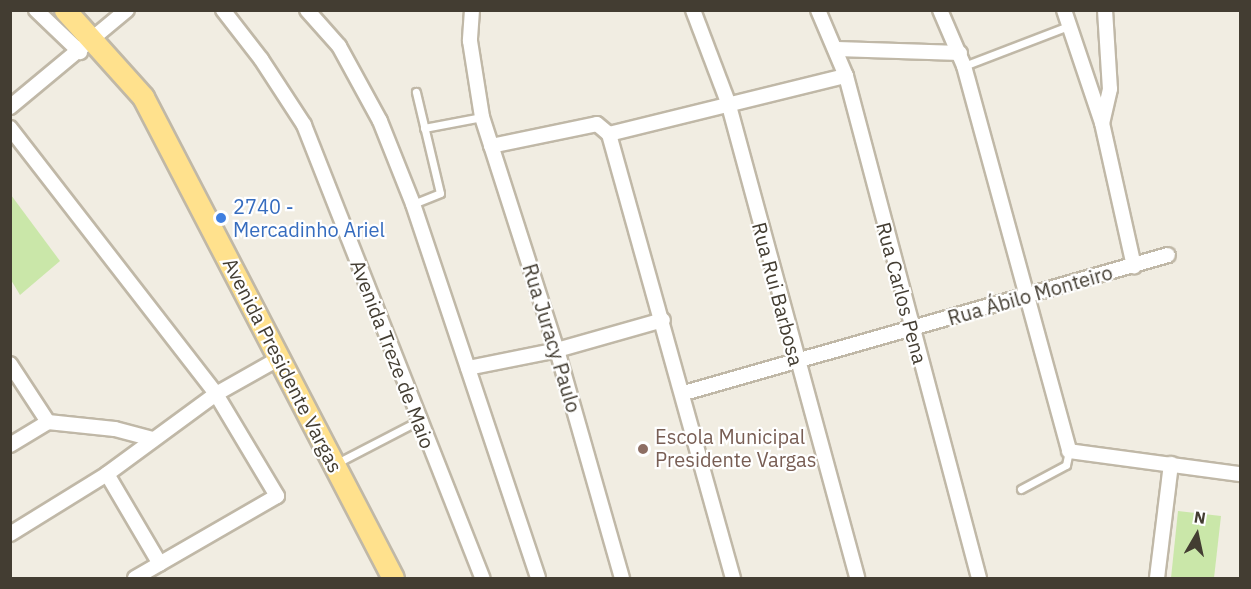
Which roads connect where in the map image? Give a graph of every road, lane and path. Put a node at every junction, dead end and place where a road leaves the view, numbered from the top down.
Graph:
1 (36, 10) edge
2 (65, 10) edge
3 (127, 10) edge
4 (223, 10) edge
5 (307, 10) edge
6 (472, 10) edge
7 (693, 10) edge
8 (818, 10) edge
9 (940, 10) edge
10 (1064, 10) edge
11 (1105, 10) edge
12 (1068, 26) junction
13 (87, 45) junction
14 (837, 49) junction
15 (962, 59) junction
16 (846, 76) junction
17 (416, 92) dead end
18 (728, 102) junction
19 (10, 107) edge
20 (482, 117) junction
21 (1102, 123) junction
22 (10, 128) edge
23 (424, 128) junction
24 (609, 134) junction
25 (491, 146) junction
26 (413, 204) junction
27 (1168, 255) dead end
28 (1134, 266) junction
29 (1025, 296) junction
30 (663, 320) junction
31 (910, 329) junction
32 (557, 350) junction
33 (280, 358) junction
34 (795, 361) junction
35 (10, 364) edge
36 (468, 368) junction
37 (684, 393) junction
38 (216, 394) junction
39 (418, 421) junction
40 (48, 422) junction
41 (152, 439) junction
42 (10, 445) edge
43 (1069, 451) junction
44 (334, 464) junction
45 (1171, 464) junction
46 (107, 474) junction
47 (1240, 474) edge
48 (1021, 489) dead end
49 (10, 534) edge
50 (156, 571) edge
51 (135, 579) edge
52 (393, 579) edge
53 (482, 579) edge
54 (538, 579) edge
55 (622, 579) edge
56 (733, 579) edge
57 (857, 579) edge
58 (979, 579) edge
59 (1157, 579) edge

1 - 13 street
2 - 13 main road, Avenida Presidente Vargas
3 - 13 street
4 - 39 street, Avenida Treze de Maio
5 - 26 street
6 - 20 street, Rua Juracy Paulo
7 - 18 street, Rua Rui Barbosa
8 - 14 street, Rua Carlos Pena
9 - 15 street
10 - 12 street
11 - 21 street
12 - 15 lane
12 - 21 street
13 - 19 street
13 - 33 main road, Avenida Presidente Vargas
14 - 15 street
14 - 16 street, Rua Carlos Pena
15 - 29 street
16 - 18 street
16 - 31 street, Rua Carlos Pena
17 - 23 lane
18 - 24 street
18 - 34 street, Rua Rui Barbosa
20 - 23 lane
20 - 25 street, Rua Juracy Paulo
21 - 28 street
22 - 38 street
23 - 26 lane
24 - 25 street
24 - 30 street
25 - 32 street, Rua Juracy Paulo
26 - 36 street
27 - 28 street, Rua Ábilo Monteiro
28 - 29 street, Rua Ábilo Monteiro
29 - 31 street, Rua Ábilo Monteiro
29 - 43 street
30 - 32 street
30 - 37 street
31 - 34 street, Rua Ábilo Monteiro
31 - 58 street, Rua Carlos Pena
32 - 36 street
32 - 55 street, Rua Juracy Paulo
33 - 38 street
33 - 44 main road, Avenida Presidente Vargas
34 - 37 street, Rua Ábilo Monteiro
34 - 57 street, Rua Rui Barbosa
35 - 40 street
36 - 54 street
37 - 56 street
38 - 41 street
38 - 50 street
39 - 44 lane
39 - 53 street, Avenida Treze de Maio
40 - 41 street
40 - 42 street
41 - 46 street
43 - 45 street
43 - 48 lane
44 - 52 main road, Avenida Presidente Vargas
45 - 47 street
45 - 59 street
46 - 49 street
46 - 50 street
50 - 51 street

